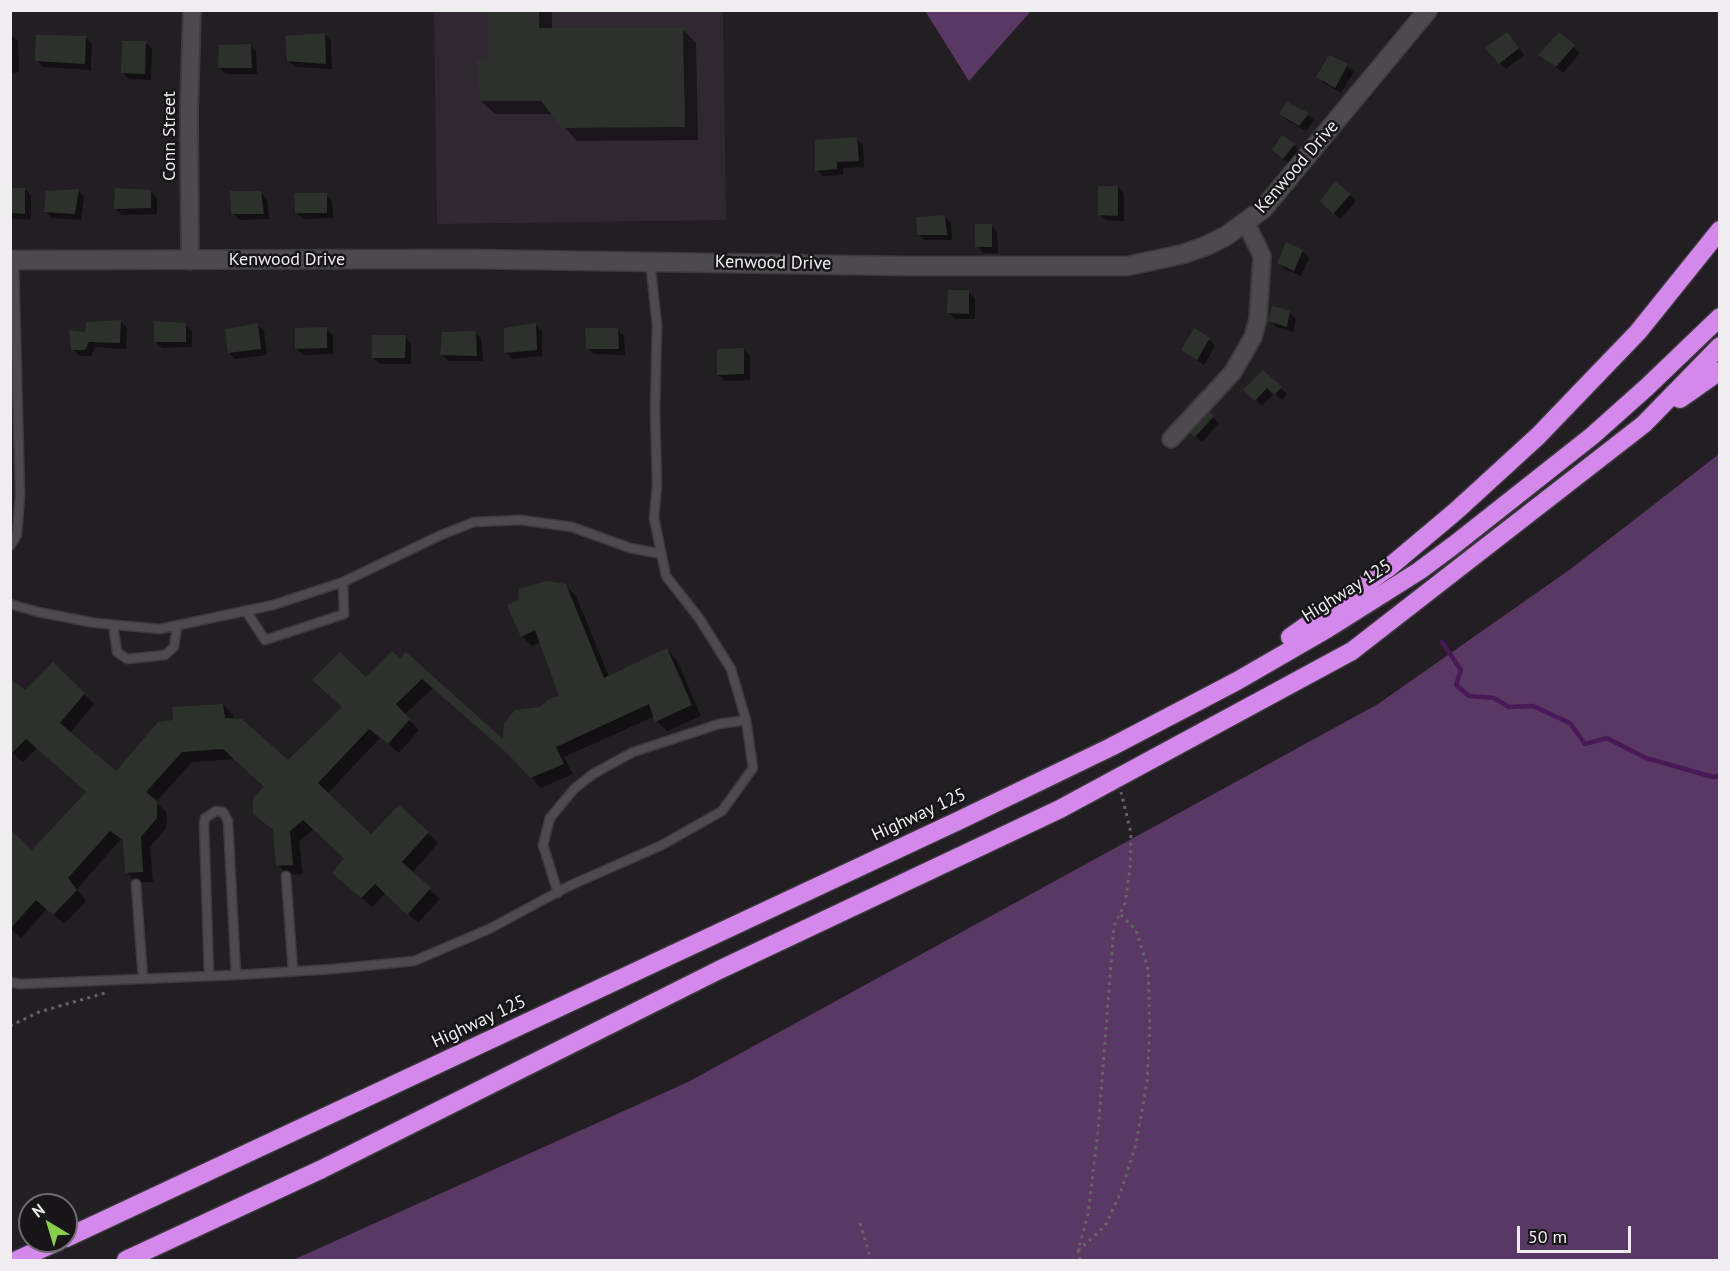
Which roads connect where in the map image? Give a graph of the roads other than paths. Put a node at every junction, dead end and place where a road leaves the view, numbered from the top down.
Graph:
1 (192, 10) edge
2 (1428, 10) edge
3 (1246, 223) junction
4 (1719, 230) edge
5 (12, 260) edge
6 (190, 261) junction
7 (650, 261) junction
8 (1719, 316) edge
9 (1719, 346) edge
10 (1719, 371) edge
11 (1644, 424) junction
12 (1172, 439) dead end
13 (10, 546) edge
14 (662, 555) junction
15 (343, 582) junction
16 (10, 604) edge
17 (246, 611) junction
18 (112, 625) junction
19 (177, 626) junction
20 (1174, 715) junction
21 (746, 720) junction
22 (286, 876) dead end
23 (136, 884) dead end
24 (558, 893) junction
25 (293, 971) junction
26 (236, 975) junction
27 (209, 976) junction
28 (142, 979) junction
29 (10, 982) edge
30 (78, 1232) edge
31 (32, 1253) edge
32 (17, 1260) edge
33 (126, 1260) edge

1 - 6 street, Conn Street
2 - 3 street, Kenwood Drive
3 - 7 street, Kenwood Drive
3 - 12 street
4 - 20 highway
5 - 6 street, Kenwood Drive
5 - 13 lane
6 - 7 street, Kenwood Drive
7 - 14 lane
8 - 20 highway, Highway 125
9 - 11 highway
10 - 11 highway
11 - 33 highway
14 - 15 lane
14 - 21 lane
15 - 17 lane
15 - 17 lane
16 - 18 lane
17 - 19 lane
18 - 19 lane
18 - 19 lane
20 - 30 highway, Highway 125
21 - 24 lane
21 - 24 lane
22 - 25 lane
23 - 28 lane
24 - 25 lane
25 - 26 lane
26 - 27 lane
26 - 27 lane
27 - 28 lane
28 - 29 lane
31 - 32 highway

